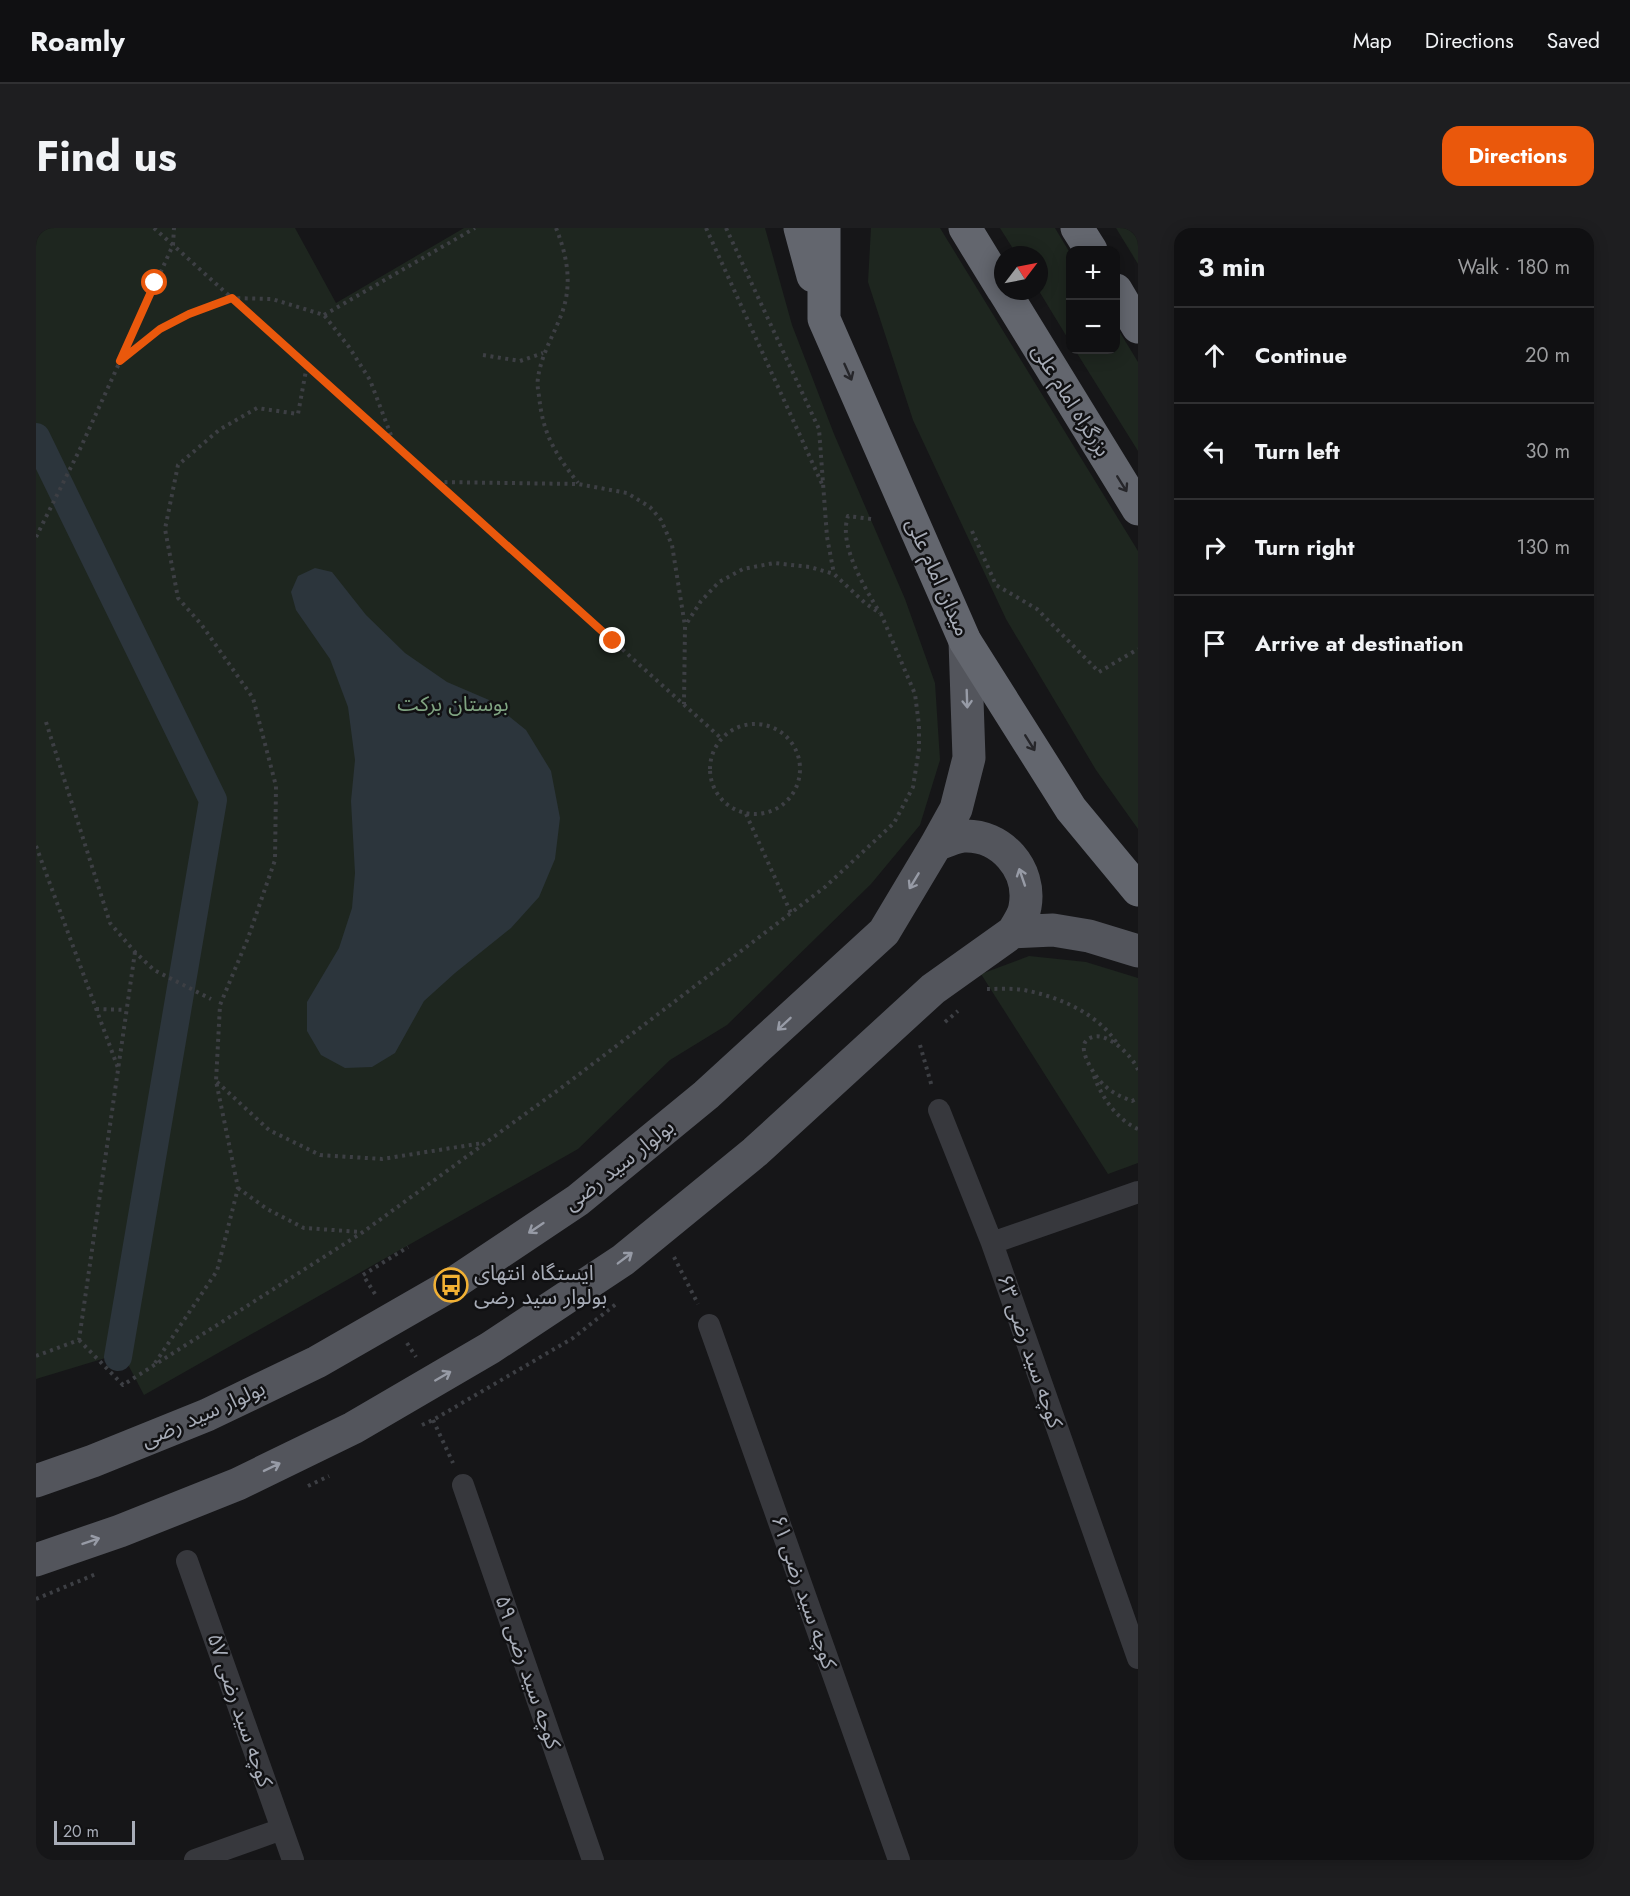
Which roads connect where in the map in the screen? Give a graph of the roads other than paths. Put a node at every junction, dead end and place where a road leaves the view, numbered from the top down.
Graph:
1 (800, 228) edge
2 (824, 228) edge
3 (965, 228) edge
4 (1077, 228) edge
5 (1088, 246) edge
6 (994, 276) edge
7 (1120, 297) edge
8 (1009, 300) edge
9 (824, 319) junction
10 (1138, 327) edge
11 (1138, 509) edge
12 (965, 641) junction
13 (936, 845) junction
14 (1138, 890) edge
15 (1013, 932) junction
16 (1138, 951) edge
17 (939, 1110) road end
18 (1138, 1192) edge
19 (992, 1243) junction
20 (709, 1324) road end
21 (36, 1481) edge
22 (463, 1485) road end
23 (36, 1560) edge
24 (187, 1561) dead end
25 (1138, 1658) edge
26 (282, 1829) junction
27 (195, 1860) edge
28 (293, 1860) edge
29 (593, 1860) edge
30 (898, 1860) edge

1 - 9 highway
2 - 9 highway, میدان امام علی
3 - 6 highway, بزرگراه امام علی
4 - 5 highway
7 - 10 highway
8 -> 11 highway, بزرگراه امام علی
9 -> 12 highway, میدان امام علی
12 -> 13 main road, بولوار سید رضی
12 -> 14 highway, میدان امام علی
15 -> 13 main road
13 -> 21 main road, بولوار سید رضی
15 - 16 main road
23 -> 15 main road
17 - 19 street, کوچه سید رضی ۶۳
18 - 19 street
19 - 25 street, کوچه سید رضی ۶۳
20 - 30 street, کوچه سید رضی ۶۱
22 - 29 street, کوچه سید رضی ۵۹
24 - 26 street, کوچه سید رضی ۵۷
26 - 27 street
26 - 28 street, کوچه سید رضی ۵۷

